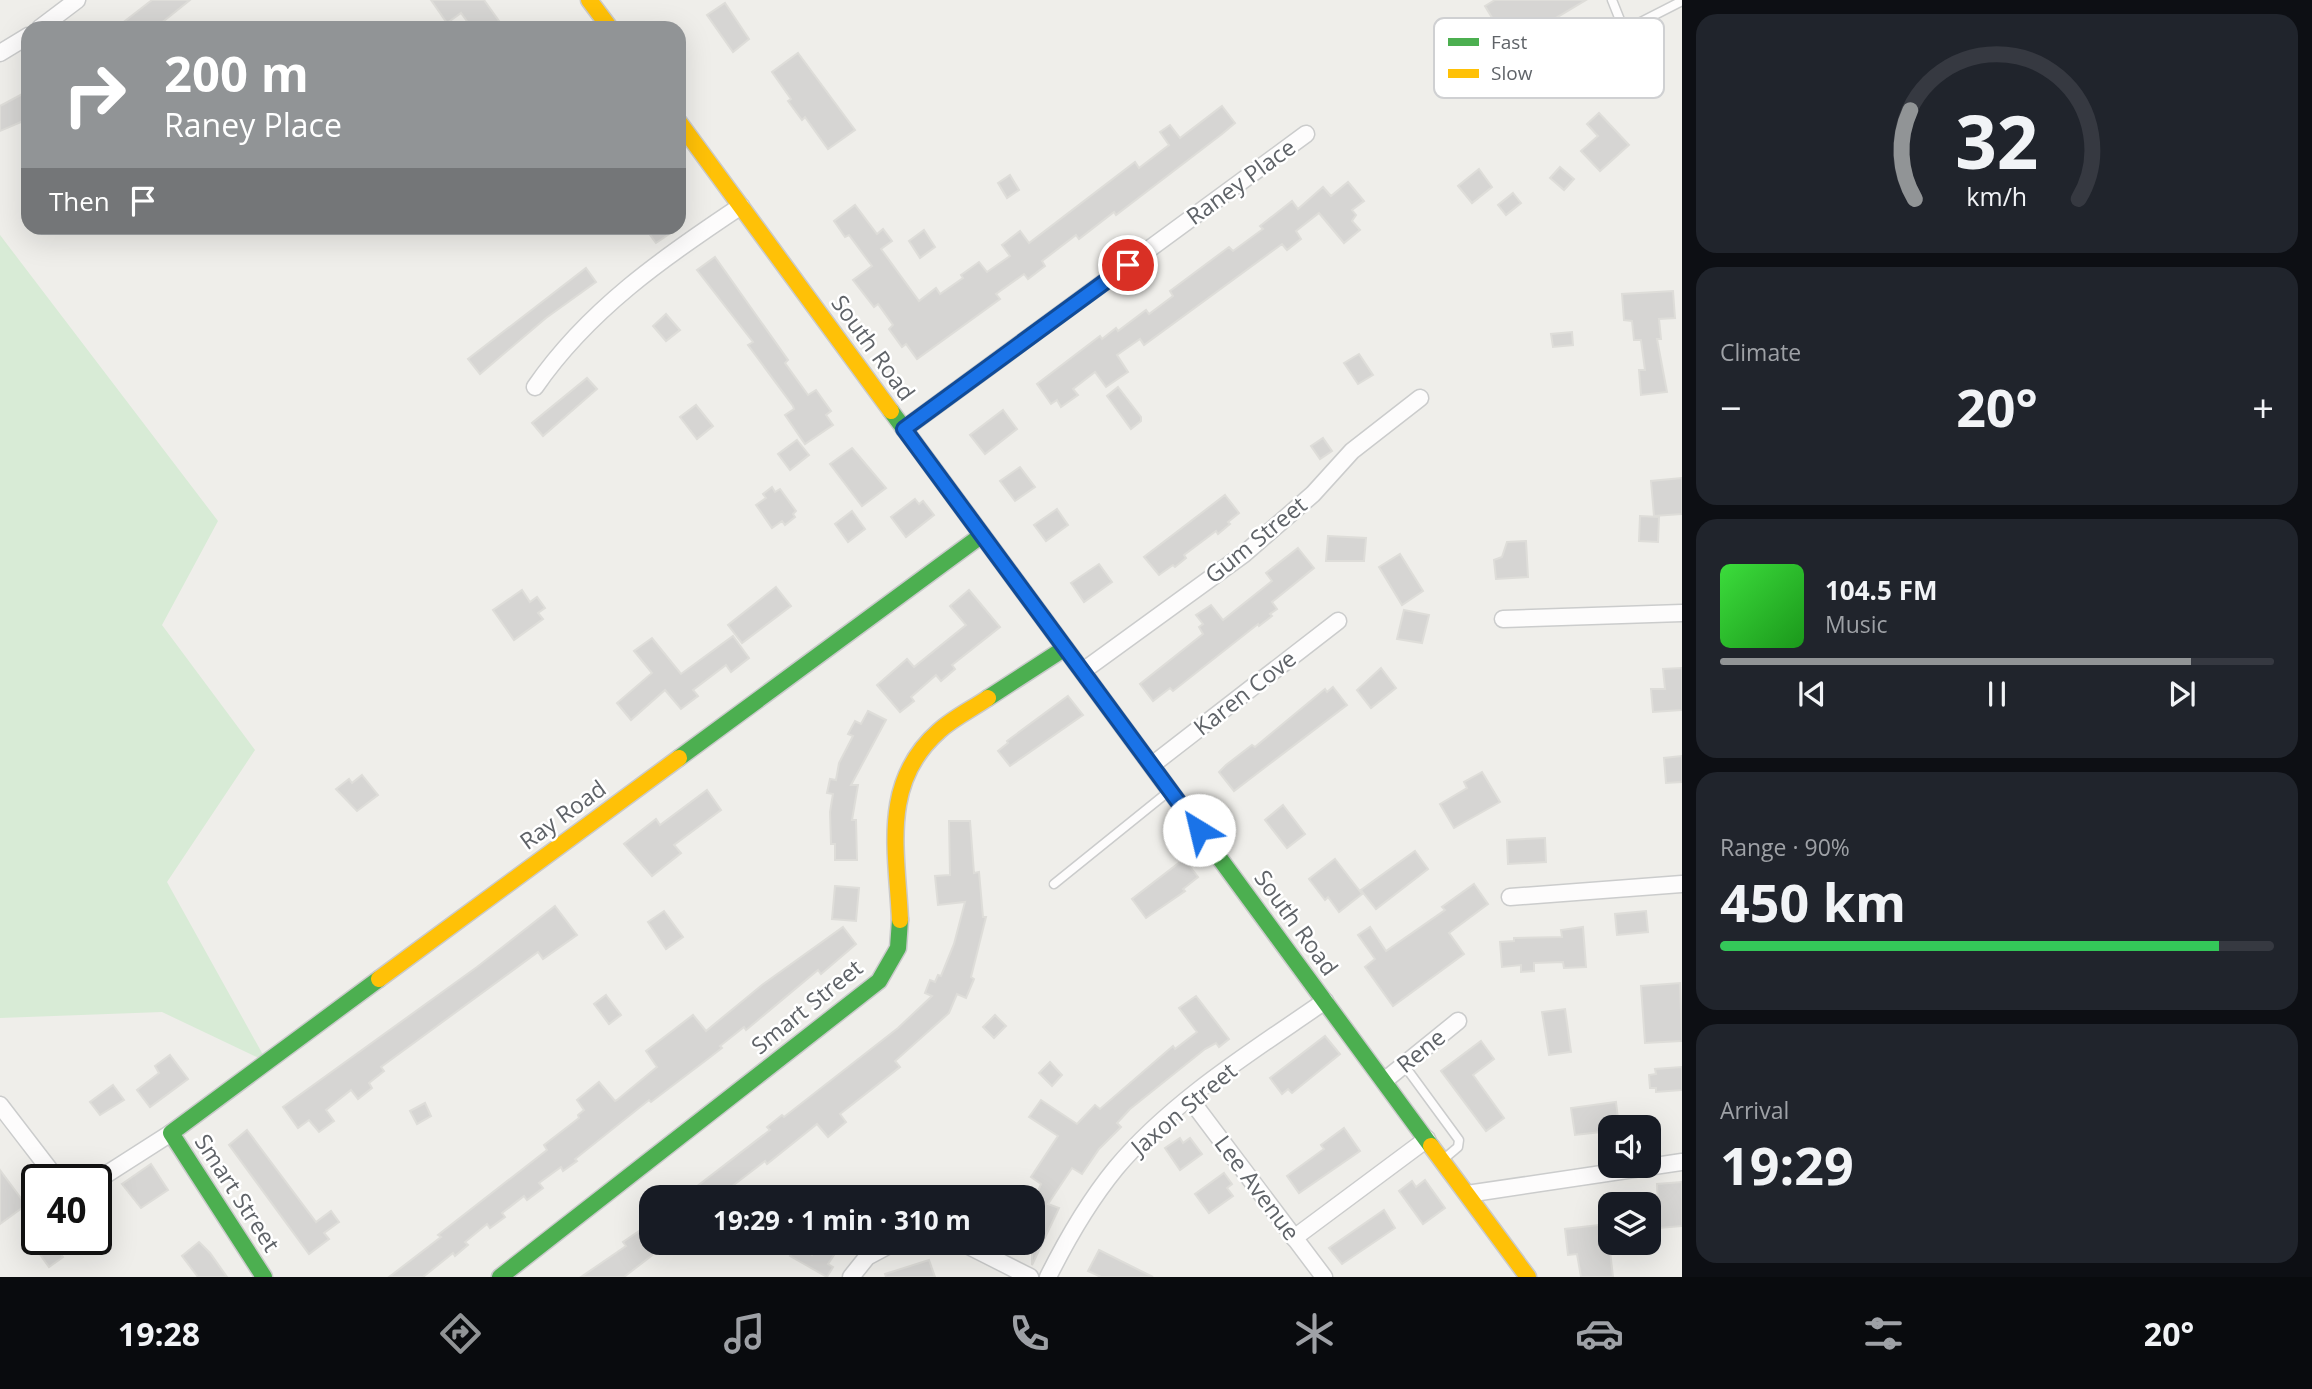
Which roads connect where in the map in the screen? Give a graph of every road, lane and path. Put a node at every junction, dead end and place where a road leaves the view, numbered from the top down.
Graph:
1 (77, 0) edge
2 (589, 0) edge
3 (1612, 0) edge
4 (1682, 1) edge
5 (1619, 18) edge
6 (1648, 18) edge
7 (49, 21) edge
8 (605, 21) edge
9 (21, 40) edge
10 (0, 54) edge
11 (686, 131) edge
12 (1306, 134) dead end
13 (741, 206) junction
14 (535, 387) dead end
15 (1420, 398) dead end
16 (904, 429) junction
17 (982, 534) junction
18 (1682, 613) edge
19 (1503, 619) dead end
20 (1338, 621) dead end
21 (1065, 648) junction
22 (1083, 671) junction
23 (1152, 765) junction
24 (1170, 790) junction
25 (1055, 884) dead end
26 (1682, 884) edge
27 (1510, 897) dead end
28 (1325, 1001) junction
29 (1458, 1021) dead end
30 (1404, 1065) junction
31 (1384, 1081) junction
32 (1190, 1099) junction
33 (0, 1105) edge
34 (171, 1133) junction
35 (1427, 1139) junction
36 (1442, 1160) junction
37 (1682, 1162) edge
38 (45, 1164) edge
39 (112, 1171) edge
40 (1467, 1194) junction
41 (1294, 1238) junction
42 (871, 1255) edge
43 (986, 1255) edge
44 (264, 1277) edge
45 (500, 1277) edge
46 (851, 1277) edge
47 (1030, 1277) edge
48 (1048, 1277) edge
49 (1324, 1277) edge
50 (1528, 1277) edge

1 - 7 street
2 - 8 street
3 - 5 lane
4 - 6 lane
9 - 10 street
11 - 13 street, South Road
12 - 16 street, Raney Place
13 - 14 street
13 - 16 street, South Road
15 - 22 street, Gum Street
16 - 17 street, South Road
17 - 21 street, South Road
17 - 34 street, Ray Road
18 - 19 street
20 - 23 street, Karen Cove
21 - 22 street, South Road
21 - 45 street, Smart Street
22 - 23 street, South Road
23 - 24 street, South Road
24 - 25 lane
24 - 28 street, South Road
26 - 27 street
28 - 31 street, South Road
28 - 32 street, Jaxon Street
29 - 30 street, Rene
30 - 31 street, Rene
30 - 36 lane
31 - 35 street, South Road
32 - 41 street, Lee Avenue
32 - 48 street, Jaxon Street
33 - 38 street
34 - 39 street
34 - 44 street, Smart Street
35 - 36 street, South Road
35 - 41 street
36 - 40 street, South Road
37 - 40 street
40 - 50 street, South Road
41 - 49 street, Lee Avenue
42 - 46 street
43 - 47 street

